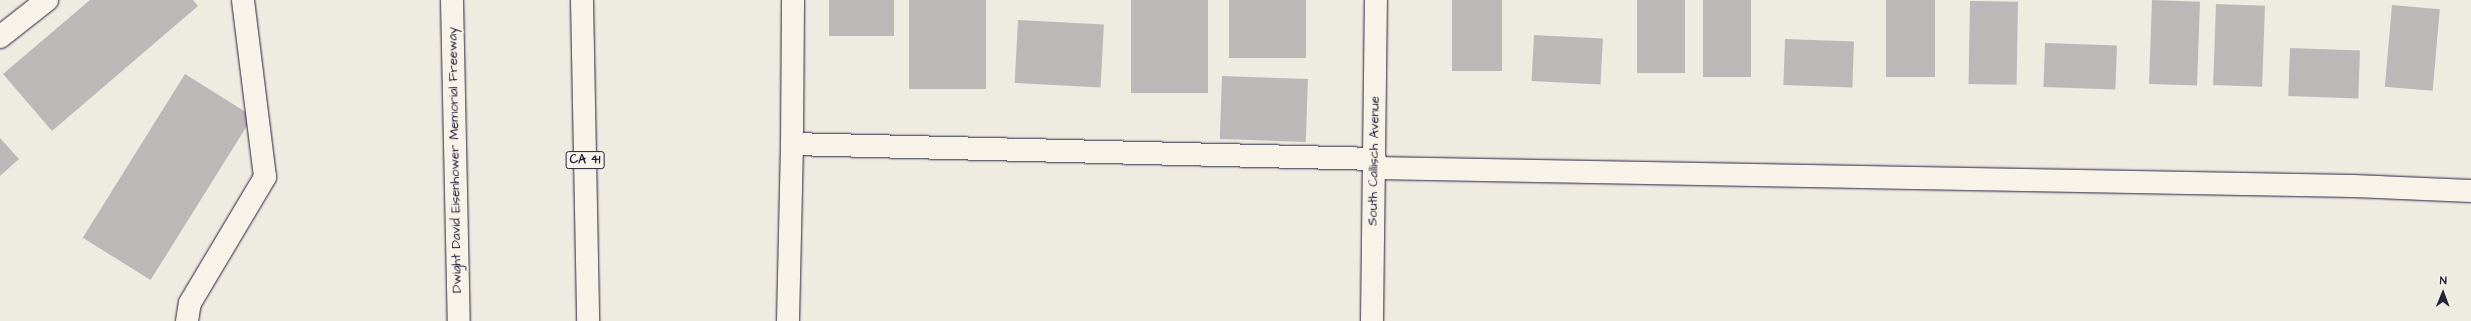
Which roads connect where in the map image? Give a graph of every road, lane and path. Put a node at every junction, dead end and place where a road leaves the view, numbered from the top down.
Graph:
1 (47, 0) edge
2 (243, 0) edge
3 (448, 0) edge
4 (452, 0) edge
5 (582, 0) edge
6 (793, 0) edge
7 (1376, 0) edge
8 (0, 37) edge
9 (453, 56) junction
10 (792, 144) junction
11 (1375, 163) junction
12 (2471, 191) edge
13 (187, 321) edge
14 (459, 321) edge
15 (588, 321) edge
16 (788, 321) edge
17 (1372, 321) edge

1 - 8 main road
2 - 13 main road
3 - 9 main road
4 - 9 main road, Dwight David Eisenhower Memorial Freeway
5 - 15 main road, CA 41
6 - 10 main road
7 - 11 main road, South Callisch Avenue
9 - 14 main road, Dwight David Eisenhower Memorial Freeway
10 - 11 main road
10 - 16 main road
11 - 12 main road
11 - 17 main road, South Callisch Avenue

